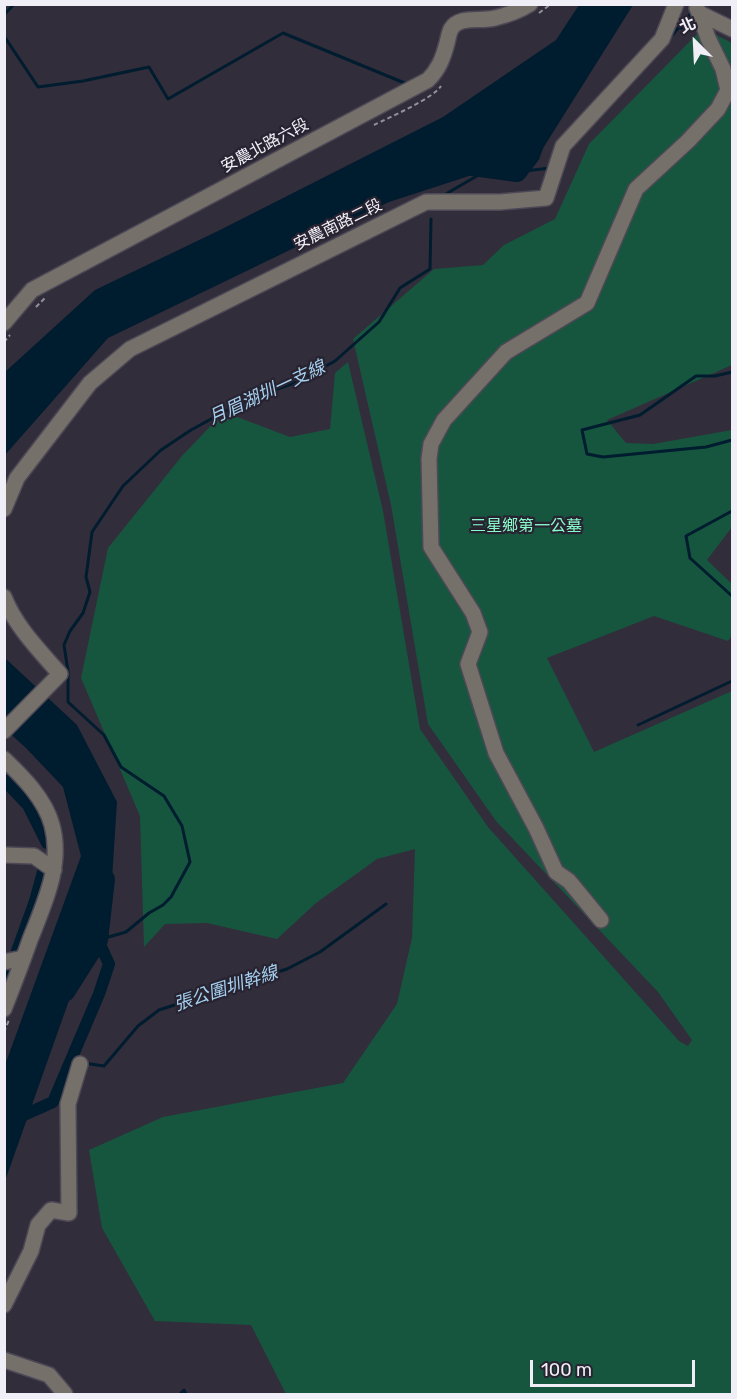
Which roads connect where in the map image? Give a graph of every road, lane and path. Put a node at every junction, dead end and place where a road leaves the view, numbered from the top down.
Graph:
1 (530, 4) edge
2 (676, 4) edge
3 (697, 9) edge
4 (732, 29) edge
5 (4, 323) edge
6 (4, 509) edge
7 (4, 597) edge
8 (4, 731) edge
9 (4, 759) edge
10 (4, 855) edge
11 (54, 870) junction
12 (601, 920) dead end
13 (24, 958) junction
14 (4, 962) edge
15 (4, 1009) edge
16 (80, 1064) dead end
17 (4, 1305) edge
18 (4, 1360) edge
19 (65, 1395) edge

1 - 5 lane, 安農北路六段
2 - 6 lane, 安農南路二段
3 - 4 lane
3 - 12 lane
7 - 8 lane
9 - 11 lane
10 - 11 lane
11 - 13 lane
13 - 14 lane
13 - 15 lane
16 - 17 lane
18 - 19 lane

